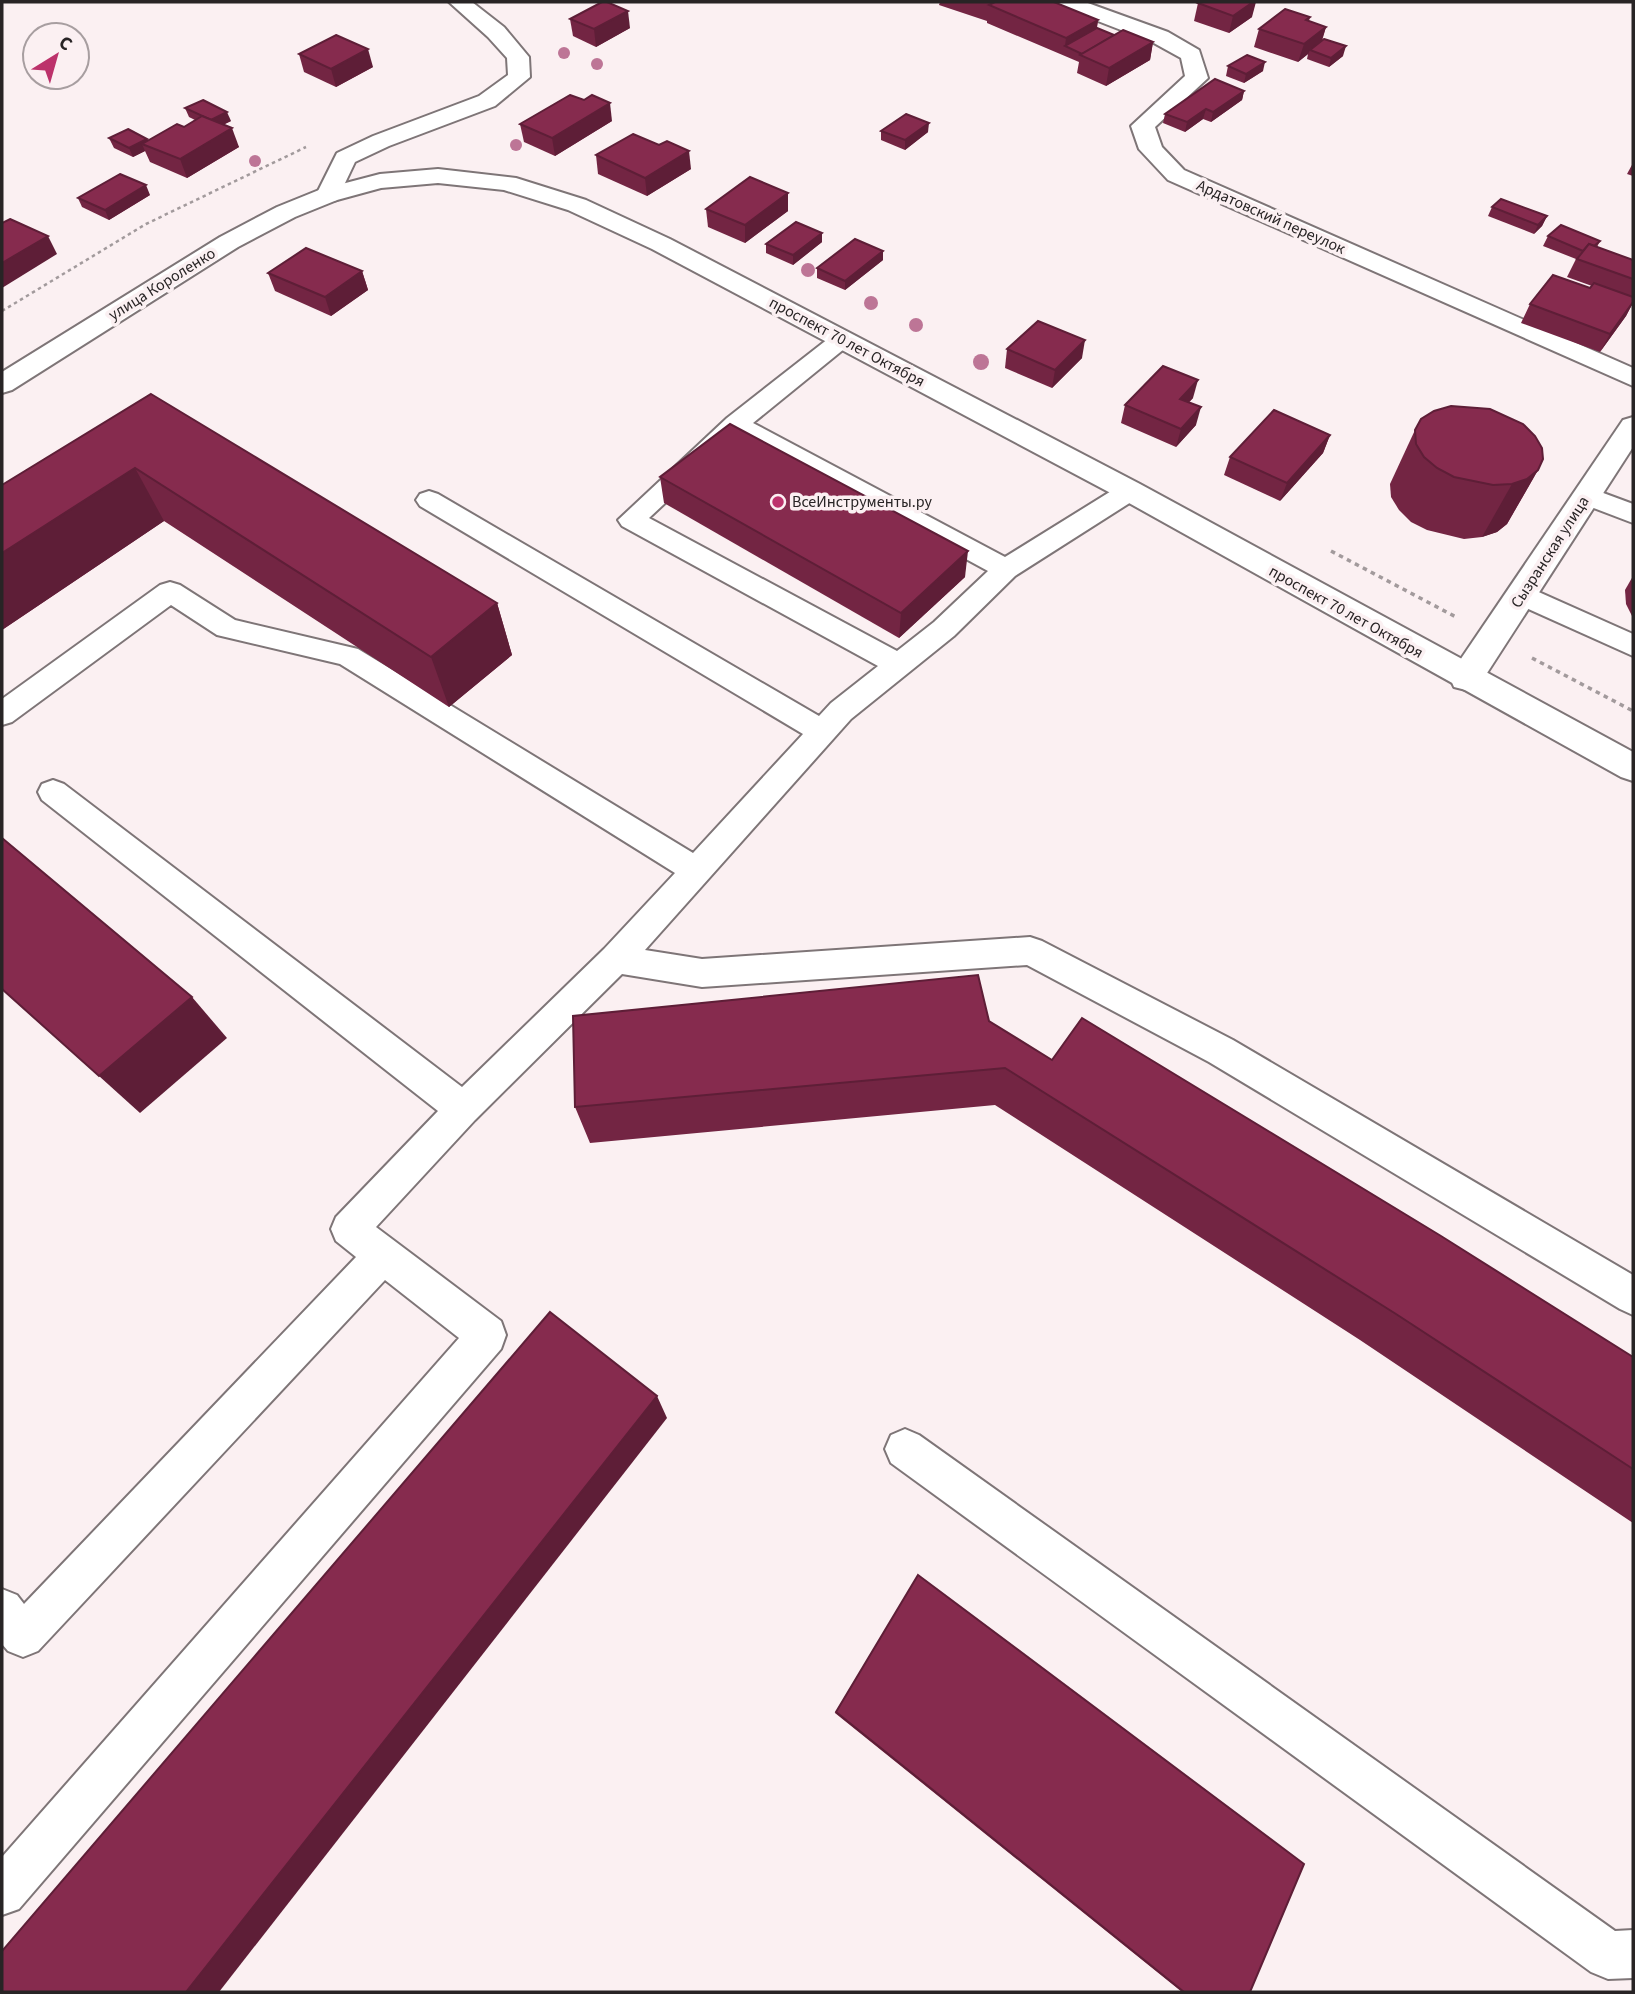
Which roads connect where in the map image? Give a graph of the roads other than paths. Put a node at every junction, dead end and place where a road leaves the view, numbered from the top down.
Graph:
1 (458, 2) edge
2 (1066, 2) edge
3 (327, 195) junction
4 (842, 340) junction
5 (1633, 378) edge
6 (2, 384) edge
7 (736, 424) junction
8 (1633, 426) edge
9 (1130, 491) junction
10 (1587, 496) junction
11 (429, 500) dead end
12 (1633, 514) edge
13 (1006, 569) junction
14 (1523, 595) junction
15 (1633, 646) edge
16 (897, 664) junction
17 (1466, 678) junction
18 (2, 714) edge
19 (821, 731) junction
20 (1633, 768) edge
21 (53, 792) dead end
22 (696, 870) junction
23 (616, 959) junction
24 (463, 1109) junction
25 (383, 1255) junction
26 (1633, 1296) edge
27 (905, 1449) dead end
28 (2, 1610) edge
29 (2, 1892) edge
30 (1633, 1954) edge

1 - 3 street
2 - 5 street, Ардатовский переулок
3 - 4 street, проспект 70 лет Октября
3 - 6 street, улица Короленко
4 - 7 lane
4 - 9 street, проспект 70 лет Октября
7 - 13 lane
7 - 16 lane
8 - 10 street, Сызранская улица
9 - 13 lane
9 - 17 street, проспект 70 лет Октября
10 - 12 lane
10 - 14 street, Сызранская улица
11 - 19 lane
13 - 16 lane
14 - 15 lane
14 - 17 street, Сызранская улица
16 - 19 lane
17 - 20 street, проспект 70 лет Октября
18 - 22 lane
19 - 22 lane
21 - 24 lane
22 - 23 lane
23 - 24 lane
23 - 26 lane
24 - 25 lane
25 - 28 lane
25 - 29 lane
27 - 30 lane

